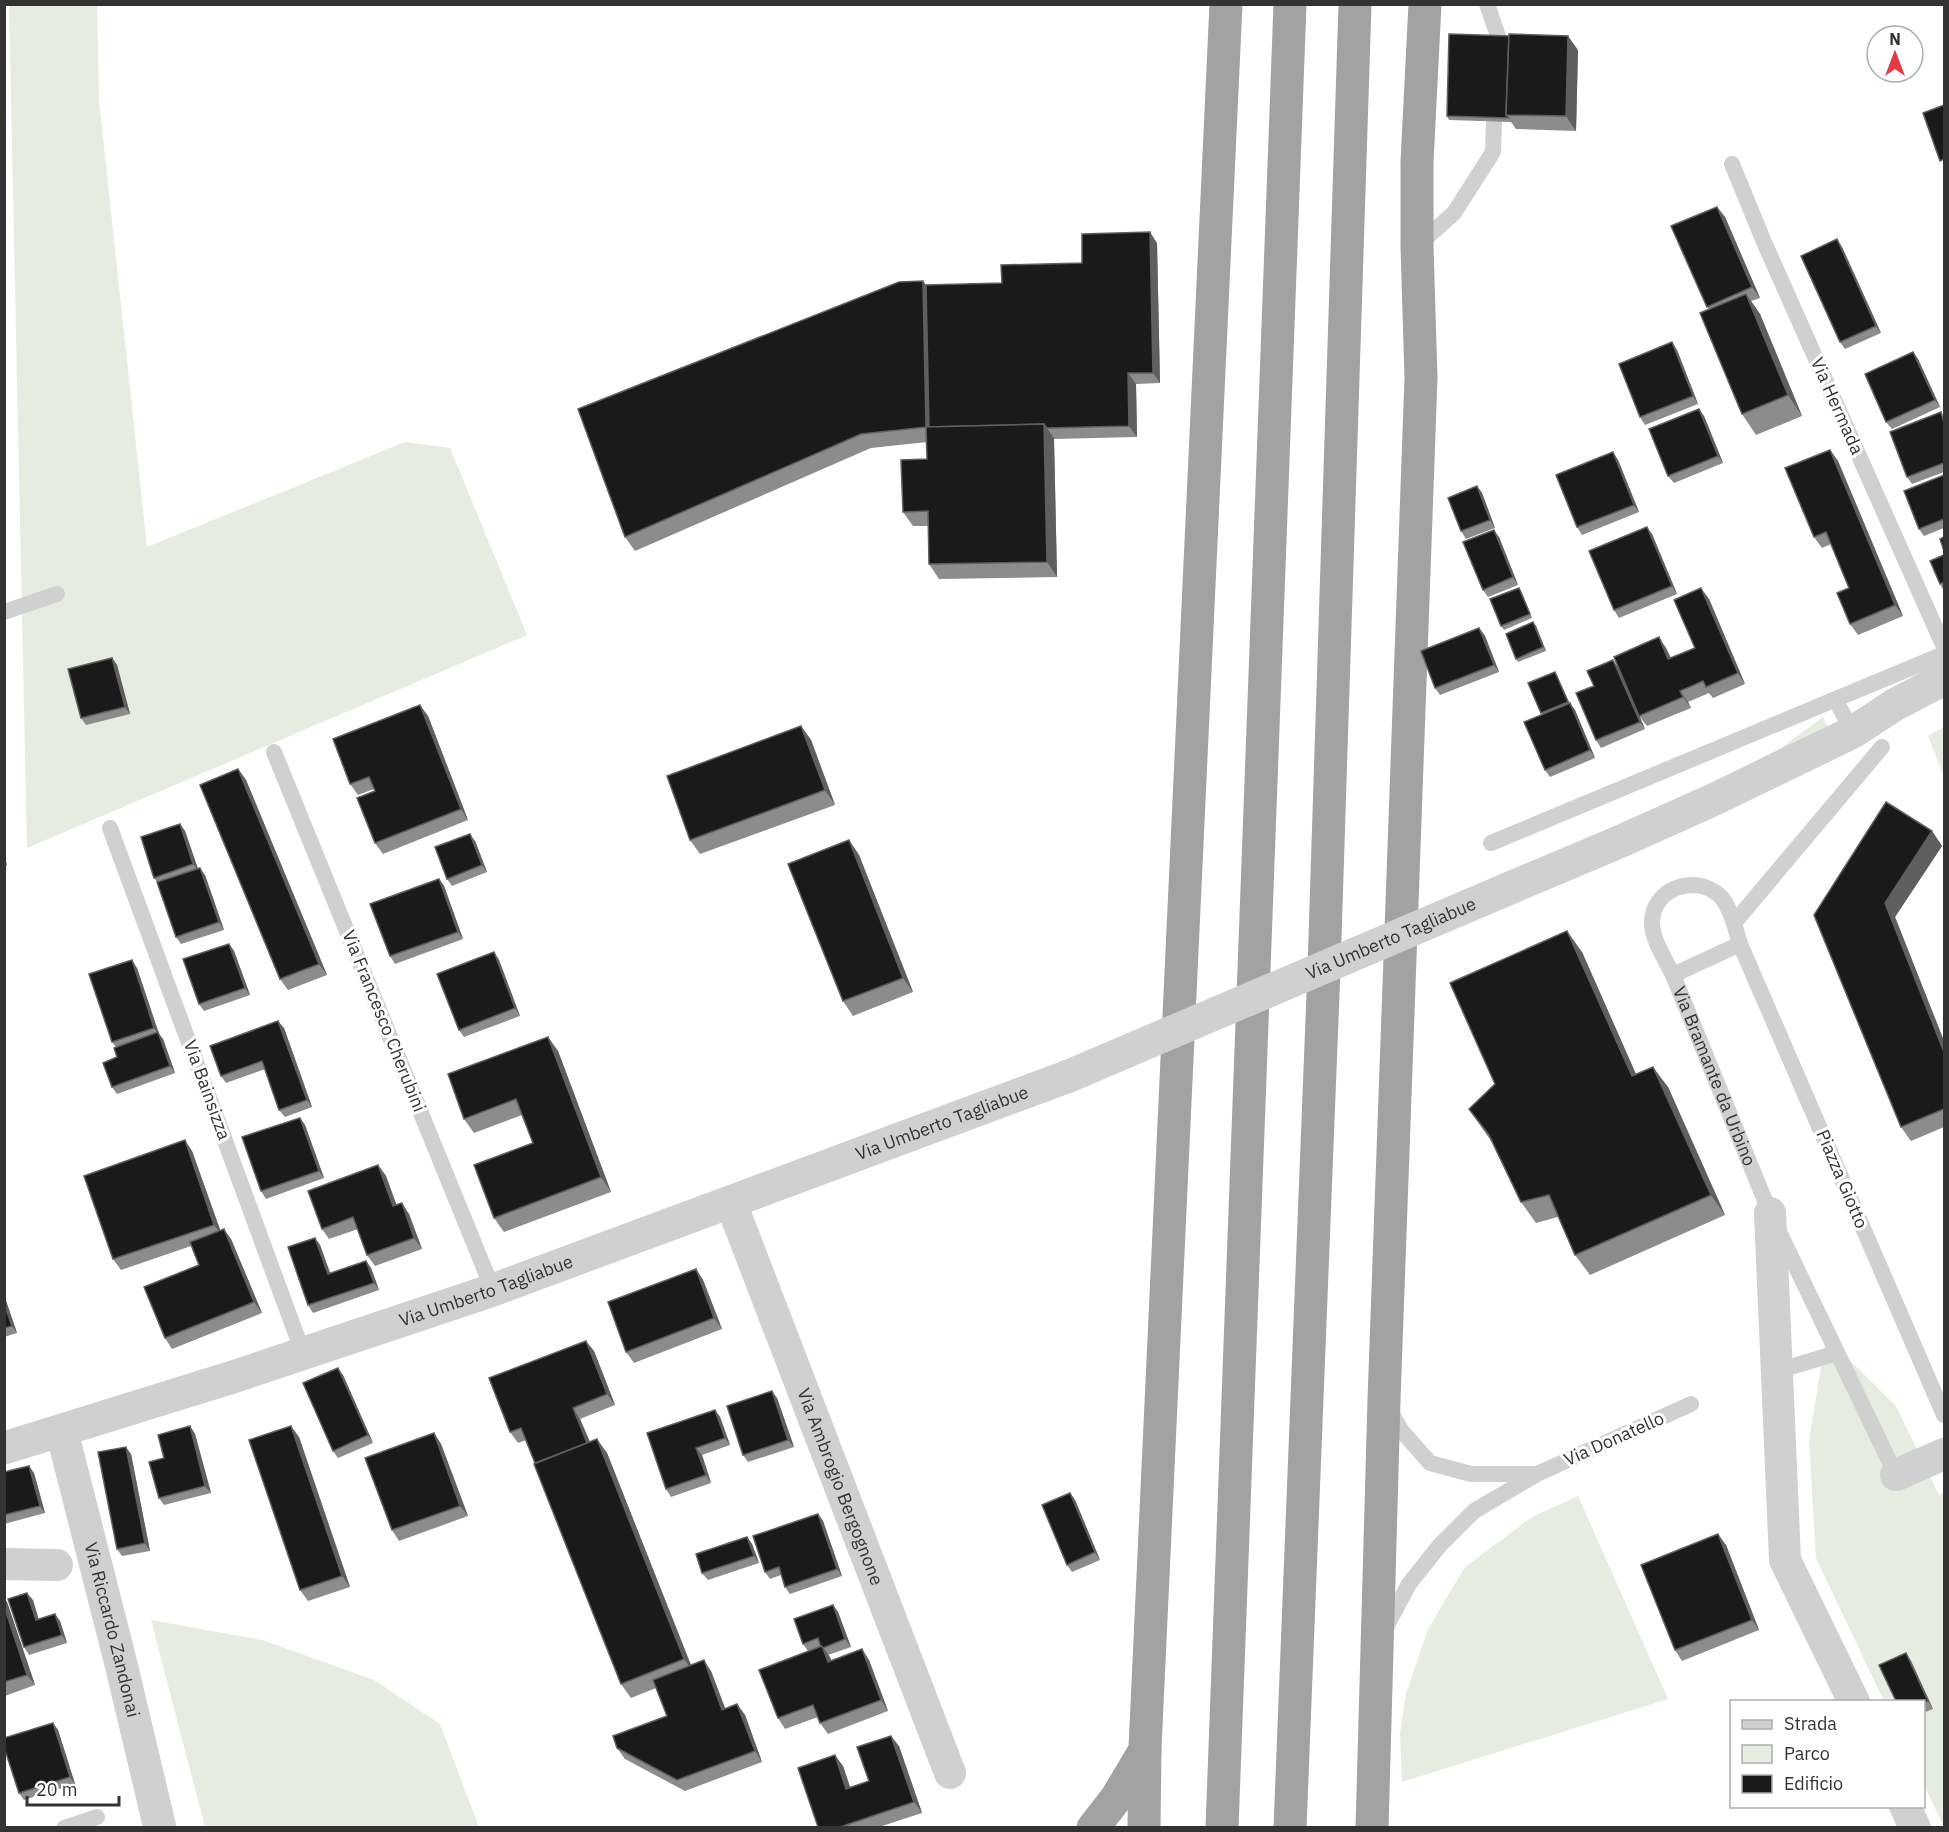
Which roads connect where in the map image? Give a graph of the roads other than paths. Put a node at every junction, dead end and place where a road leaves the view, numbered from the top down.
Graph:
1 (1226, 4) edge
2 (1290, 4) edge
3 (1355, 4) edge
4 (1425, 4) edge
5 (1487, 4) edge
6 (1499, 39) edge
7 (1494, 121) edge
8 (1732, 164) dead end
9 (1417, 246) junction
10 (57, 594) dead end
11 (4, 612) edge
12 (1944, 647) edge
13 (1944, 654) edge
14 (1944, 679) edge
15 (1836, 701) junction
16 (1853, 732) junction
17 (1882, 747) dead end
18 (274, 752) dead end
19 (110, 828) dead end
20 (1491, 843) dead end
21 (1734, 923) junction
22 (1740, 944) junction
23 (1673, 975) junction
24 (730, 1203) junction
25 (1770, 1213) junction
26 (493, 1290) junction
27 (303, 1353) junction
28 (1838, 1353) junction
29 (1777, 1371) junction
30 (1384, 1400) junction
31 (1691, 1404) dead end
32 (1944, 1415) edge
33 (62, 1432) junction
34 (4, 1448) edge
35 (1944, 1454) edge
36 (1537, 1474) junction
37 (1896, 1474) joint
38 (4, 1564) edge
39 (57, 1565) dead end
40 (1378, 1644) junction
41 (1854, 1700) edge
42 (1145, 1748) junction
43 (950, 1773) dead end
44 (1906, 1808) edge
45 (97, 1817) dead end
46 (64, 1827) edge
47 (160, 1827) edge
48 (1093, 1827) edge
49 (1144, 1827) edge
50 (1222, 1827) edge
51 (1290, 1827) edge
52 (1372, 1827) edge
53 (1915, 1827) edge

1 - 42 highway
2 - 50 highway
3 - 51 highway
4 - 9 highway
5 - 6 lane
7 - 9 lane
8 - 12 lane, Via Hermada
9 - 30 highway
10 - 11 lane
13 - 15 lane
14 - 16 street, Via Umberto Tagliabue
15 - 16 lane
15 - 20 lane
16 - 24 street, Via Umberto Tagliabue, bridge
17 - 21 lane
18 - 26 lane, Via Francesco Cherubini
19 - 27 lane, Via Bainsizza
21 - 22 lane
21 - 23 lane
22 - 23 lane, Via Bramante da Urbino
22 - 32 lane, Piazza Giotto
23 - 25 lane, Via Bramante da Urbino
24 - 26 street, Via Umberto Tagliabue
24 - 43 street, Via Ambrogio Bergognone
25 - 28 lane, Via Bramante da Urbino
25 - 29 street, Via Bramante da Urbino
26 - 27 street, Via Umberto Tagliabue
27 - 33 street, Via Umberto Tagliabue
28 - 29 lane
28 - 37 lane, Via Bramante da Urbino
29 - 41 street, Via Bramante da Urbino
30 - 36 lane, Via Donatello
30 - 40 highway
31 - 36 lane, Via Donatello
33 - 34 street, Via Umberto Tagliabue
33 - 47 street, Via Riccardo Zandonai
35 - 37 street, Via Bramante da Urbino
36 - 40 lane, Via Donatello
38 - 39 street
40 - 52 highway
42 - 48 highway
42 - 49 highway
44 - 53 street
45 - 46 lane

